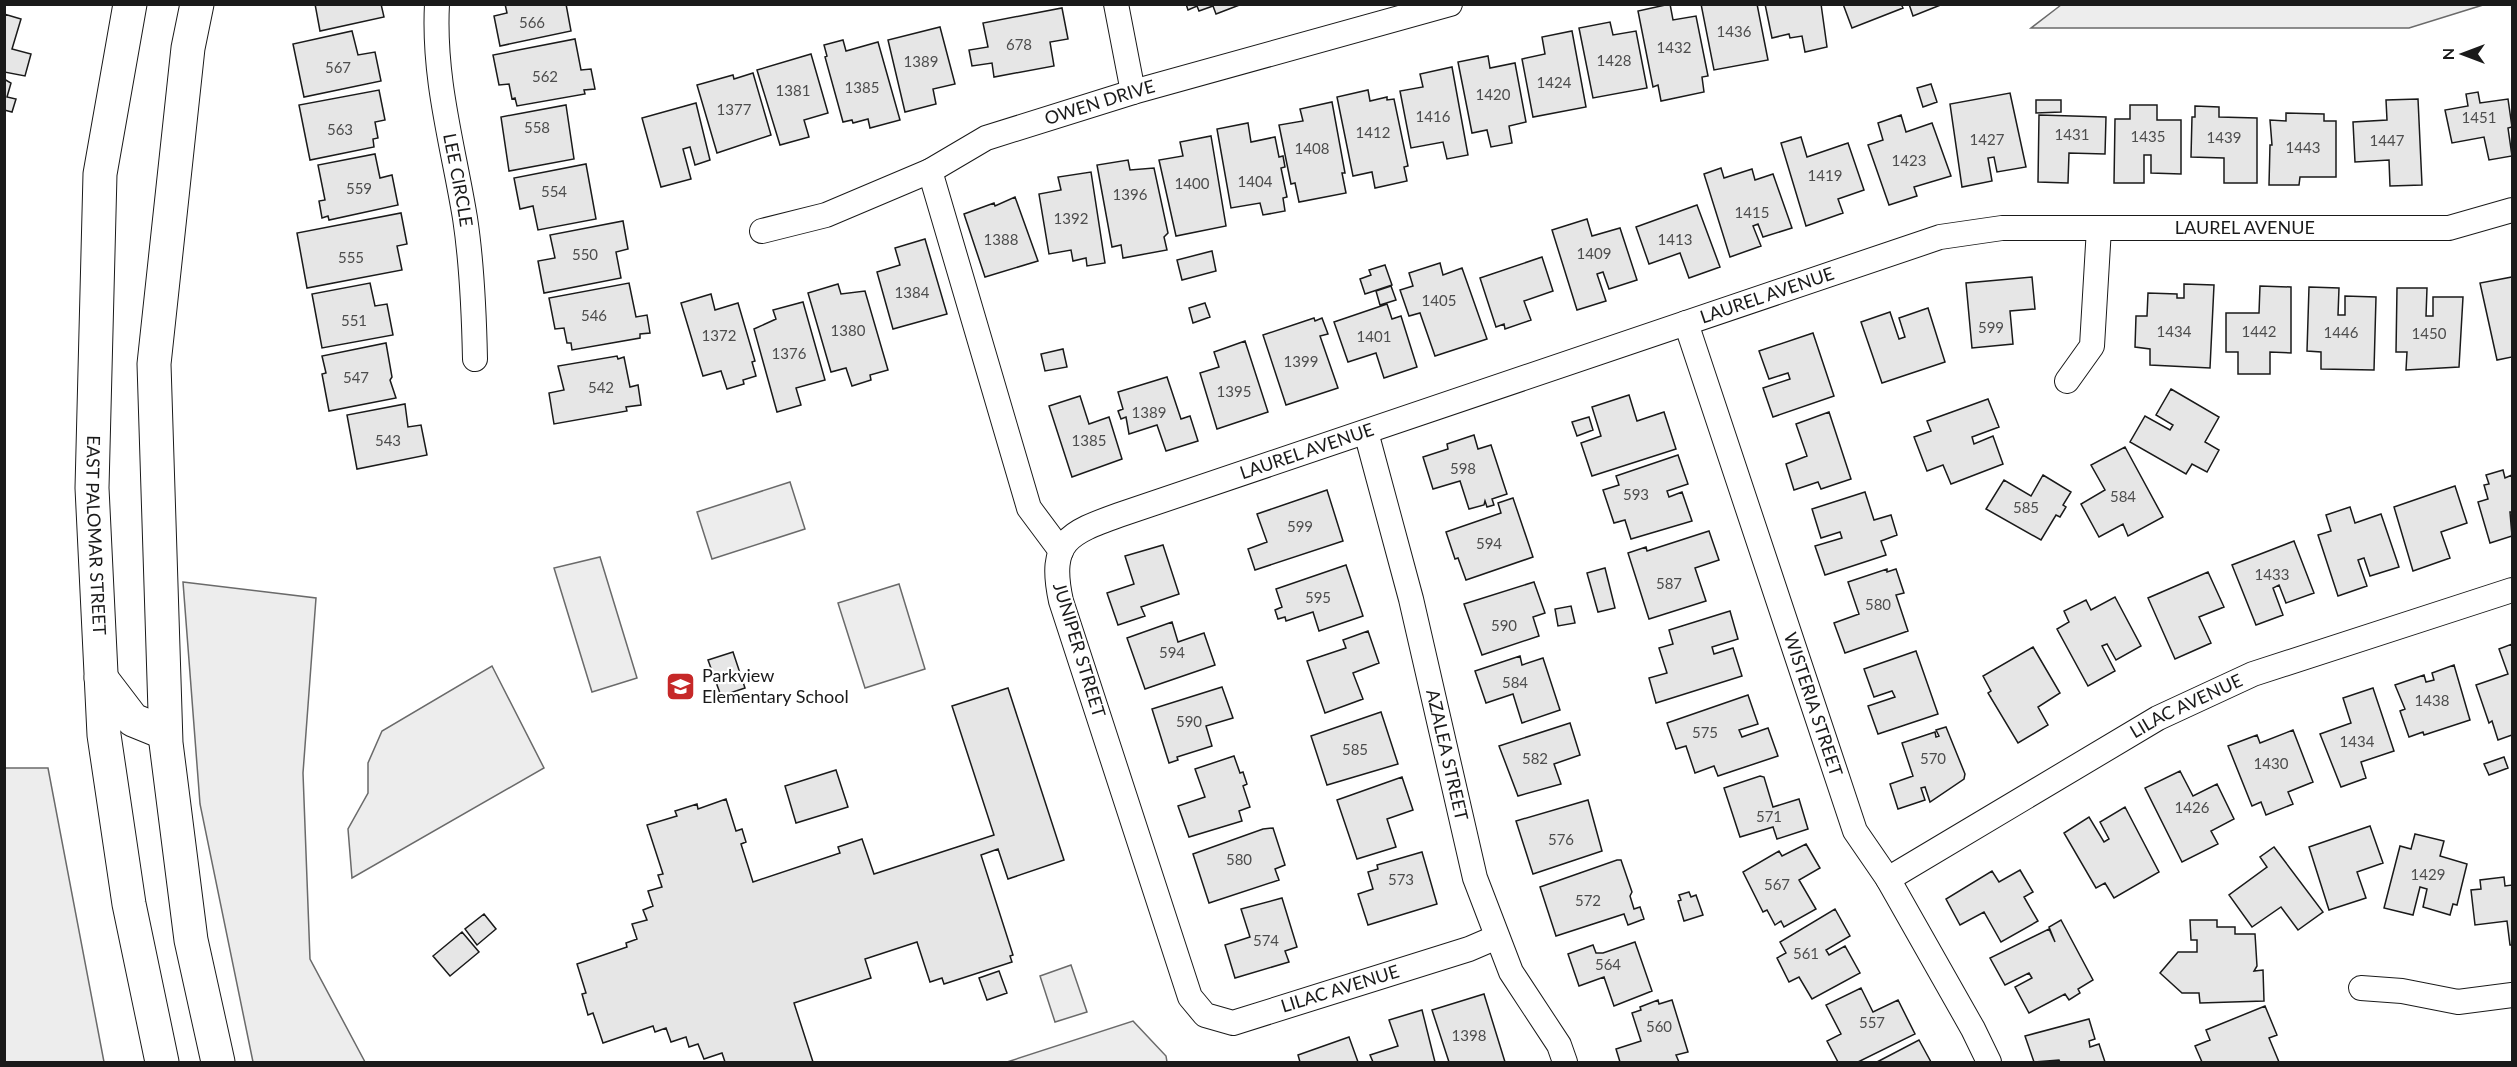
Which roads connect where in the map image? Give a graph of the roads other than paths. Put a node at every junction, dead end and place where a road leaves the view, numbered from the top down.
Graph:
1 (130, 4) edge
2 (197, 4) edge
3 (437, 4) edge
4 (1116, 4) edge
5 (1450, 4) edge
6 (1133, 92) junction
7 (930, 171) junction
8 (2512, 210) edge
9 (2099, 228) junction
10 (762, 231) dead end
11 (1686, 323) junction
12 (475, 359) dead end
13 (2067, 381) dead end
14 (1366, 432) junction
15 (1061, 551) junction
16 (2512, 590) edge
17 (101, 678) junction
18 (165, 733) junction
19 (1888, 879) junction
20 (1497, 937) junction
21 (2361, 988) dead end
22 (2512, 994) edge
23 (1190, 997) joint
24 (162, 1062) edge
25 (218, 1062) edge
26 (1565, 1062) edge
27 (1989, 1062) edge

1 - 17 main road, EAST PALOMAR STREET
2 - 18 main road
3 - 12 street, LEE CIRCLE
4 - 6 street
5 - 6 street, OWEN DRIVE
6 - 7 street, OWEN DRIVE
7 - 10 street, OWEN DRIVE
7 - 15 street
8 - 9 street, LAUREL AVENUE
9 - 11 street, LAUREL AVENUE
9 - 13 street
11 - 14 street, LAUREL AVENUE
11 - 19 street, WISTERIA STREET
14 - 15 street, LAUREL AVENUE
14 - 20 street, AZALEA STREET
15 - 23 street, JUNIPER STREET
16 - 19 street, LILAC AVENUE
17 - 18 main road
17 - 24 main road, EAST PALOMAR STREET
18 - 25 main road
19 - 27 street, WISTERIA STREET
20 - 23 street, LILAC AVENUE
20 - 26 street, AZALEA STREET
21 - 22 street

